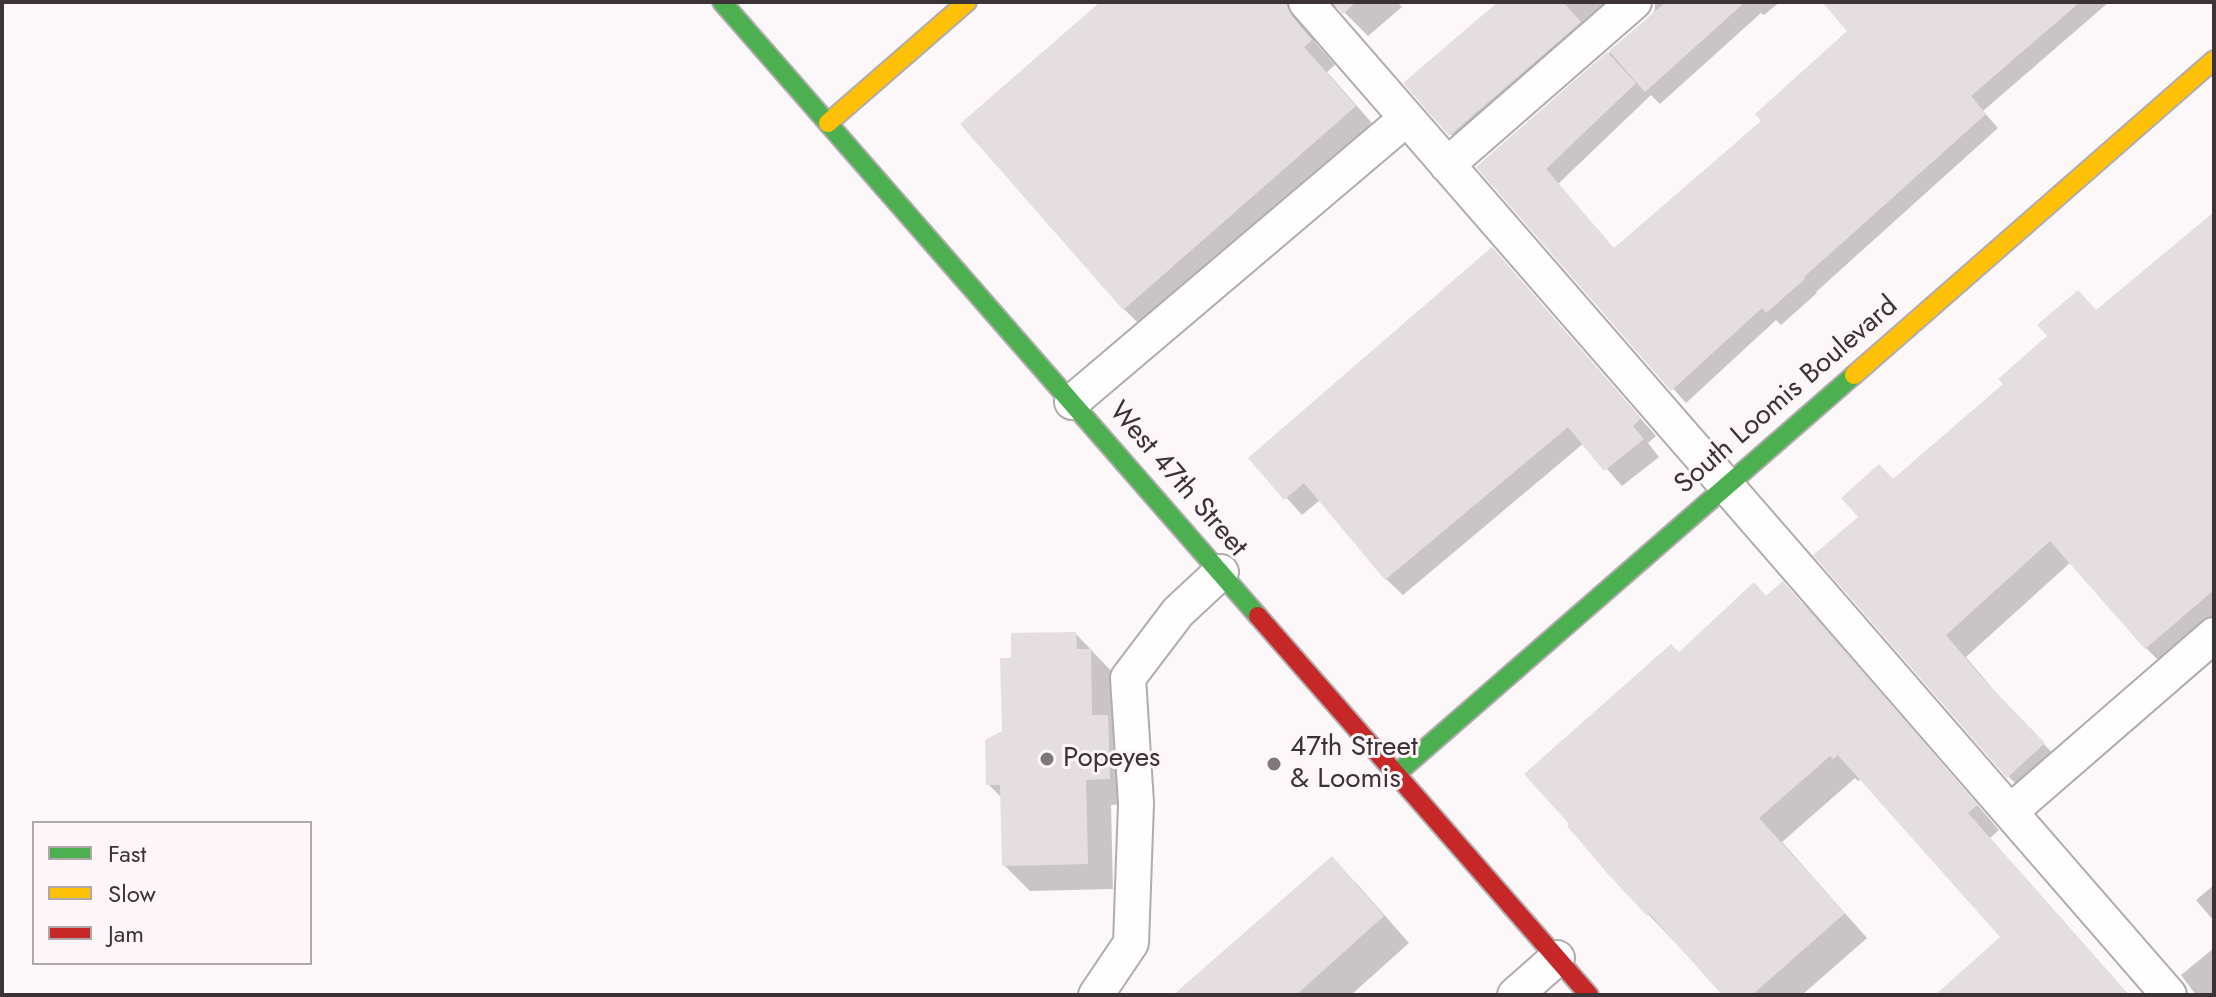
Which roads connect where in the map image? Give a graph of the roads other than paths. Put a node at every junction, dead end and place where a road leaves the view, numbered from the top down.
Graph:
1 (722, 2) edge
2 (967, 2) edge
3 (1306, 2) edge
4 (1634, 2) edge
5 (2214, 60) edge
6 (1407, 118) junction
7 (828, 123) junction
8 (1447, 165) junction
9 (1072, 402) junction
10 (1726, 486) junction
11 (1221, 572) junction
12 (2214, 635) edge
13 (1396, 774) junction
14 (2010, 812) junction
15 (1557, 958) junction
16 (1096, 995) edge
17 (1515, 995) edge
18 (1589, 995) edge
19 (2169, 995) edge

1 - 7 main road, West 47th Street
2 - 7 main road
3 - 6 lane
4 - 8 lane
5 - 10 main road, South Loomis Boulevard
6 - 8 lane
6 - 9 lane
7 - 9 main road, West 47th Street
8 - 10 lane
9 - 11 main road, West 47th Street
10 - 13 main road, South Loomis Boulevard
10 - 14 lane
11 - 13 main road, West 47th Street
11 - 16 lane
12 - 14 lane
13 - 15 main road, West 47th Street
14 - 19 lane
15 - 17 lane
15 - 18 main road, West 47th Street

